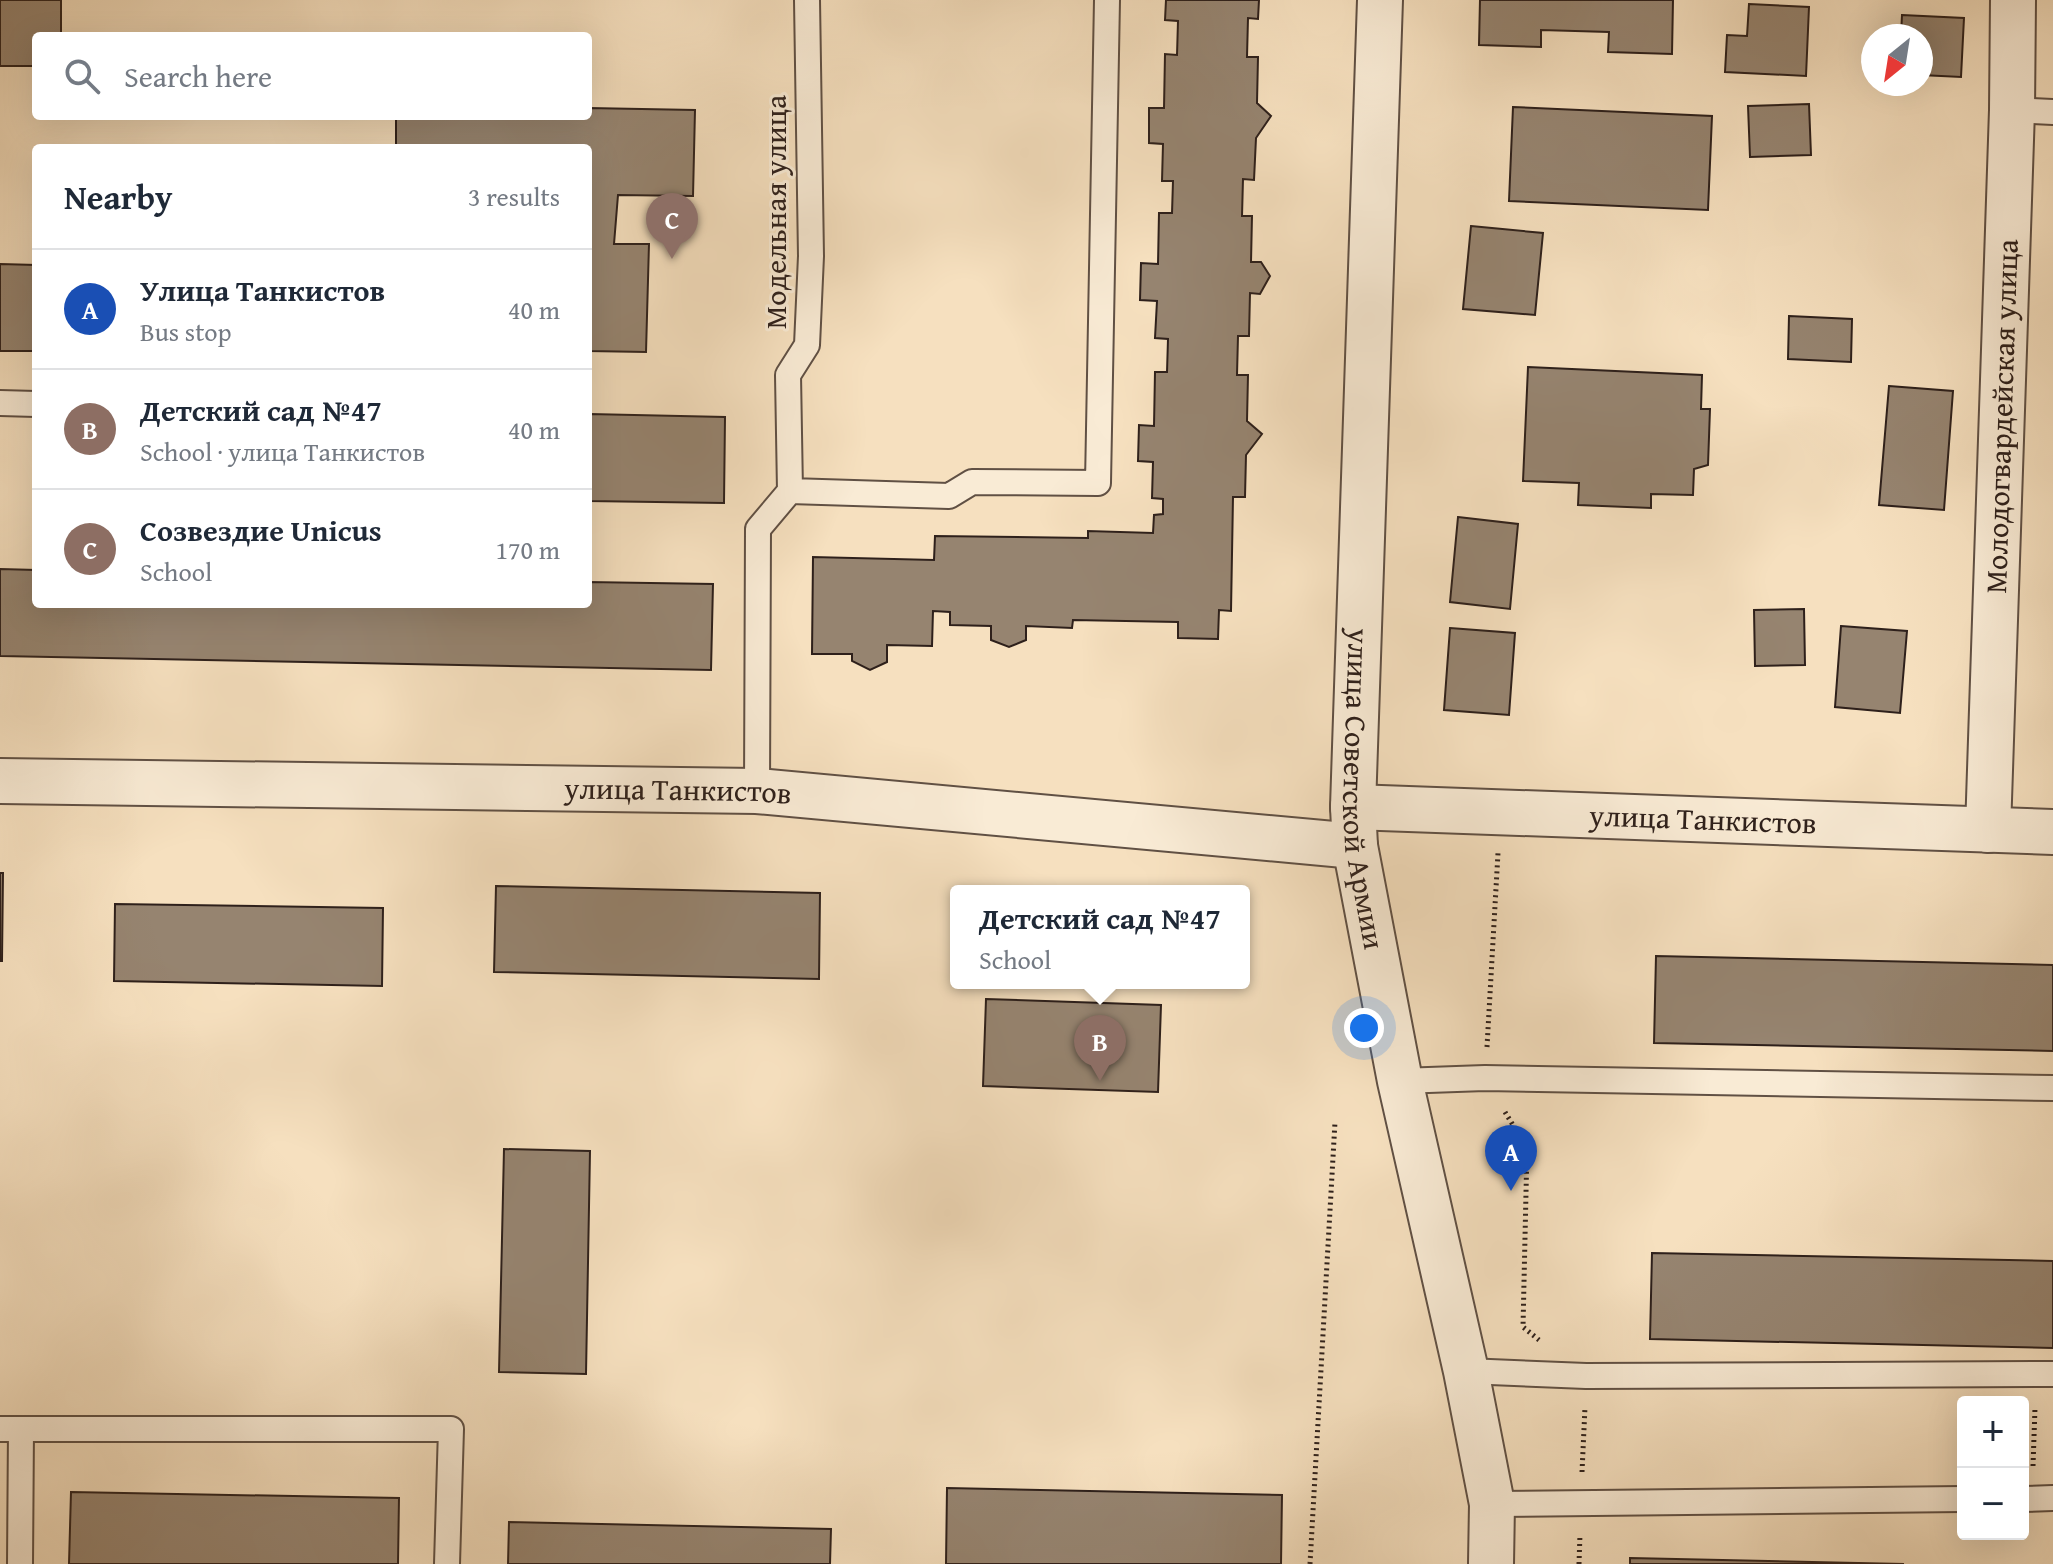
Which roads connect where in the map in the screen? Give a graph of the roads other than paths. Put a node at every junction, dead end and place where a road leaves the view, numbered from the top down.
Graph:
1 (807, 0) edge
2 (1107, 0) edge
3 (1380, 0) edge
4 (2013, 0) edge
5 (2032, 111) edge
6 (0, 403) edge
7 (32, 404) edge
8 (790, 491) junction
9 (0, 781) edge
10 (757, 791) junction
11 (1354, 827) junction
12 (1988, 830) junction
13 (2053, 832) edge
14 (1400, 1081) junction
15 (2053, 1088) edge
16 (1466, 1371) junction
17 (2044, 1374) edge
18 (11, 1429) edge
19 (1957, 1499) edge
20 (1492, 1504) junction
21 (20, 1564) edge
22 (447, 1564) edge
23 (1491, 1564) edge

1 - 8 lane, Модельная улица
2 - 8 lane
3 - 11 street, улица Советской Армии
4 - 5 street, Молодогвардейская улица
5 - 12 street, Молодогвардейская улица
6 - 7 lane
8 - 10 lane
9 - 10 street, улица Танкистов
10 - 11 street, улица Танкистов
11 - 12 street, улица Танкистов
11 - 14 street, улица Советской Армии
12 - 13 street, улица Танкистов
14 - 15 lane
14 - 16 street, улица Советской Армии
16 - 17 lane
16 - 20 street, улица Советской Армии
18 - 21 lane
18 - 22 lane
19 - 20 lane
20 - 23 street, улица Советской Армии

